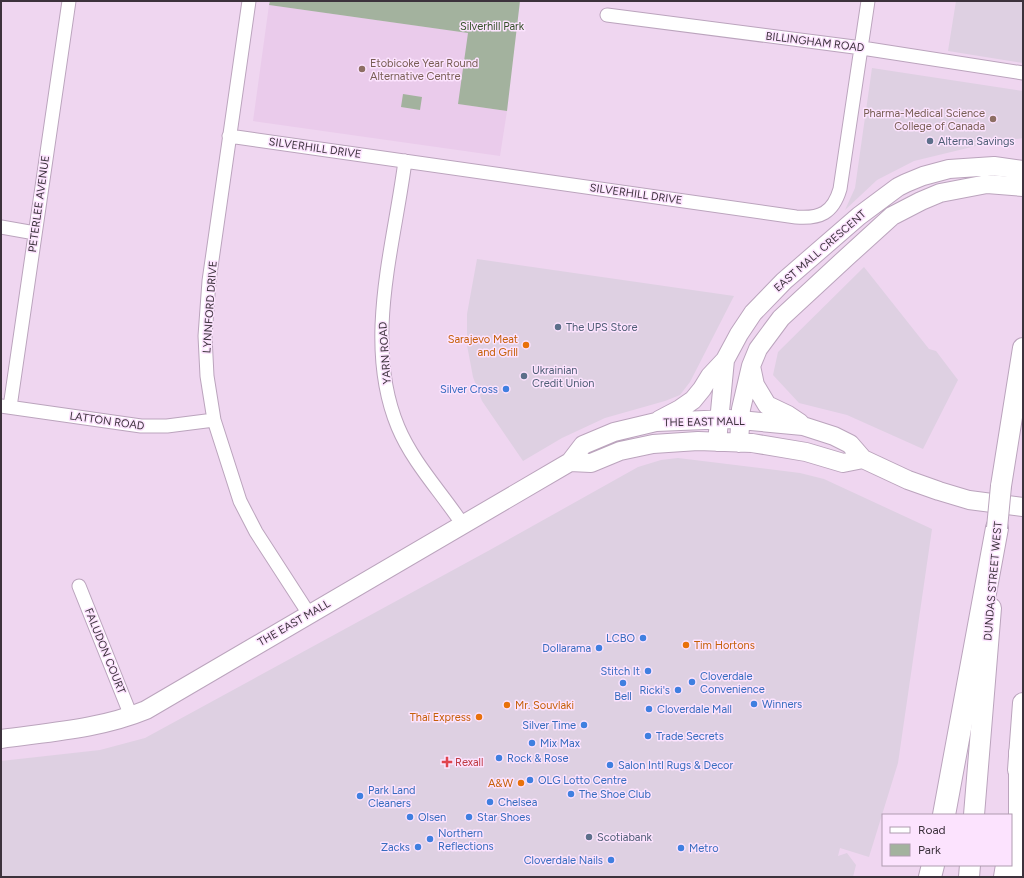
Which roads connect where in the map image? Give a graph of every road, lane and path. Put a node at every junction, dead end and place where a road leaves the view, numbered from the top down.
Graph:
1 (69, 1) edge
2 (249, 1) edge
3 (868, 1) edge
4 (607, 15) dead end
5 (862, 48) junction
6 (1023, 73) edge
7 (229, 136) junction
8 (404, 162) junction
9 (1023, 170) edge
10 (1023, 187) edge
11 (1, 227) edge
12 (35, 232) junction
13 (1023, 348) edge
14 (726, 360) junction
15 (751, 366) junction
16 (5, 406) edge
17 (719, 419) junction
18 (214, 420) junction
19 (740, 420) junction
20 (656, 422) junction
21 (803, 426) junction
22 (717, 442) junction
23 (739, 443) junction
24 (863, 459) junction
25 (570, 462) junction
26 (1023, 507) edge
27 (463, 525) junction
28 (997, 528) junction
29 (79, 586) dead end
30 (310, 614) junction
31 (1023, 703) edge
32 (131, 716) junction
33 (1, 738) edge
34 (1020, 753) junction
35 (944, 814) edge
36 (974, 814) edge
37 (1012, 817) edge
38 (932, 866) edge
39 (970, 866) edge
40 (1006, 866) edge
41 (930, 877) edge
42 (969, 877) edge
43 (1004, 877) edge
44 (1022, 877) edge

1 - 12 street, PETERLEE AVENUE
2 - 7 street, LYNNFORD DRIVE
3 - 5 street, SILVERHILL DRIVE
4 - 5 street, BILLINGHAM ROAD
5 - 6 street, BILLINGHAM ROAD
5 - 8 street, SILVERHILL DRIVE
7 - 8 street, SILVERHILL DRIVE
7 - 18 street, LYNNFORD DRIVE
8 - 27 street, YARN ROAD
9 - 14 main road, EAST MALL CRESCENT
10 - 15 main road, EAST MALL CRESCENT
11 - 12 street
12 - 16 street, PETERLEE AVENUE
13 - 28 main road, DUNDAS STREET WEST, bridge
14 - 17 main road, EAST MALL CRESCENT
14 - 20 main road
15 - 19 main road, EAST MALL CRESCENT
15 - 21 main road
16 - 18 street, LATTON ROAD
17 - 19 main road, THE EAST MALL
17 - 20 main road, THE EAST MALL
17 - 22 main road, EAST MALL CRESCENT
18 - 30 street, LYNNFORD DRIVE
19 - 21 main road, THE EAST MALL
19 - 23 main road, EAST MALL CRESCENT
20 - 25 main road, THE EAST MALL
21 - 24 main road, THE EAST MALL
22 - 23 main road, THE EAST MALL
22 - 25 main road, THE EAST MALL
23 - 24 main road, THE EAST MALL
24 - 26 main road, THE EAST MALL
25 - 27 main road, THE EAST MALL
27 - 30 main road, THE EAST MALL
28 - 35 highway
28 - 36 main road, DUNDAS STREET WEST
29 - 32 street, FALUDON COURT
30 - 32 main road, THE EAST MALL
31 - 34 main road
32 - 33 main road, THE EAST MALL
34 - 37 main road
34 - 44 highway
38 - 41 highway
39 - 42 main road
40 - 43 main road

